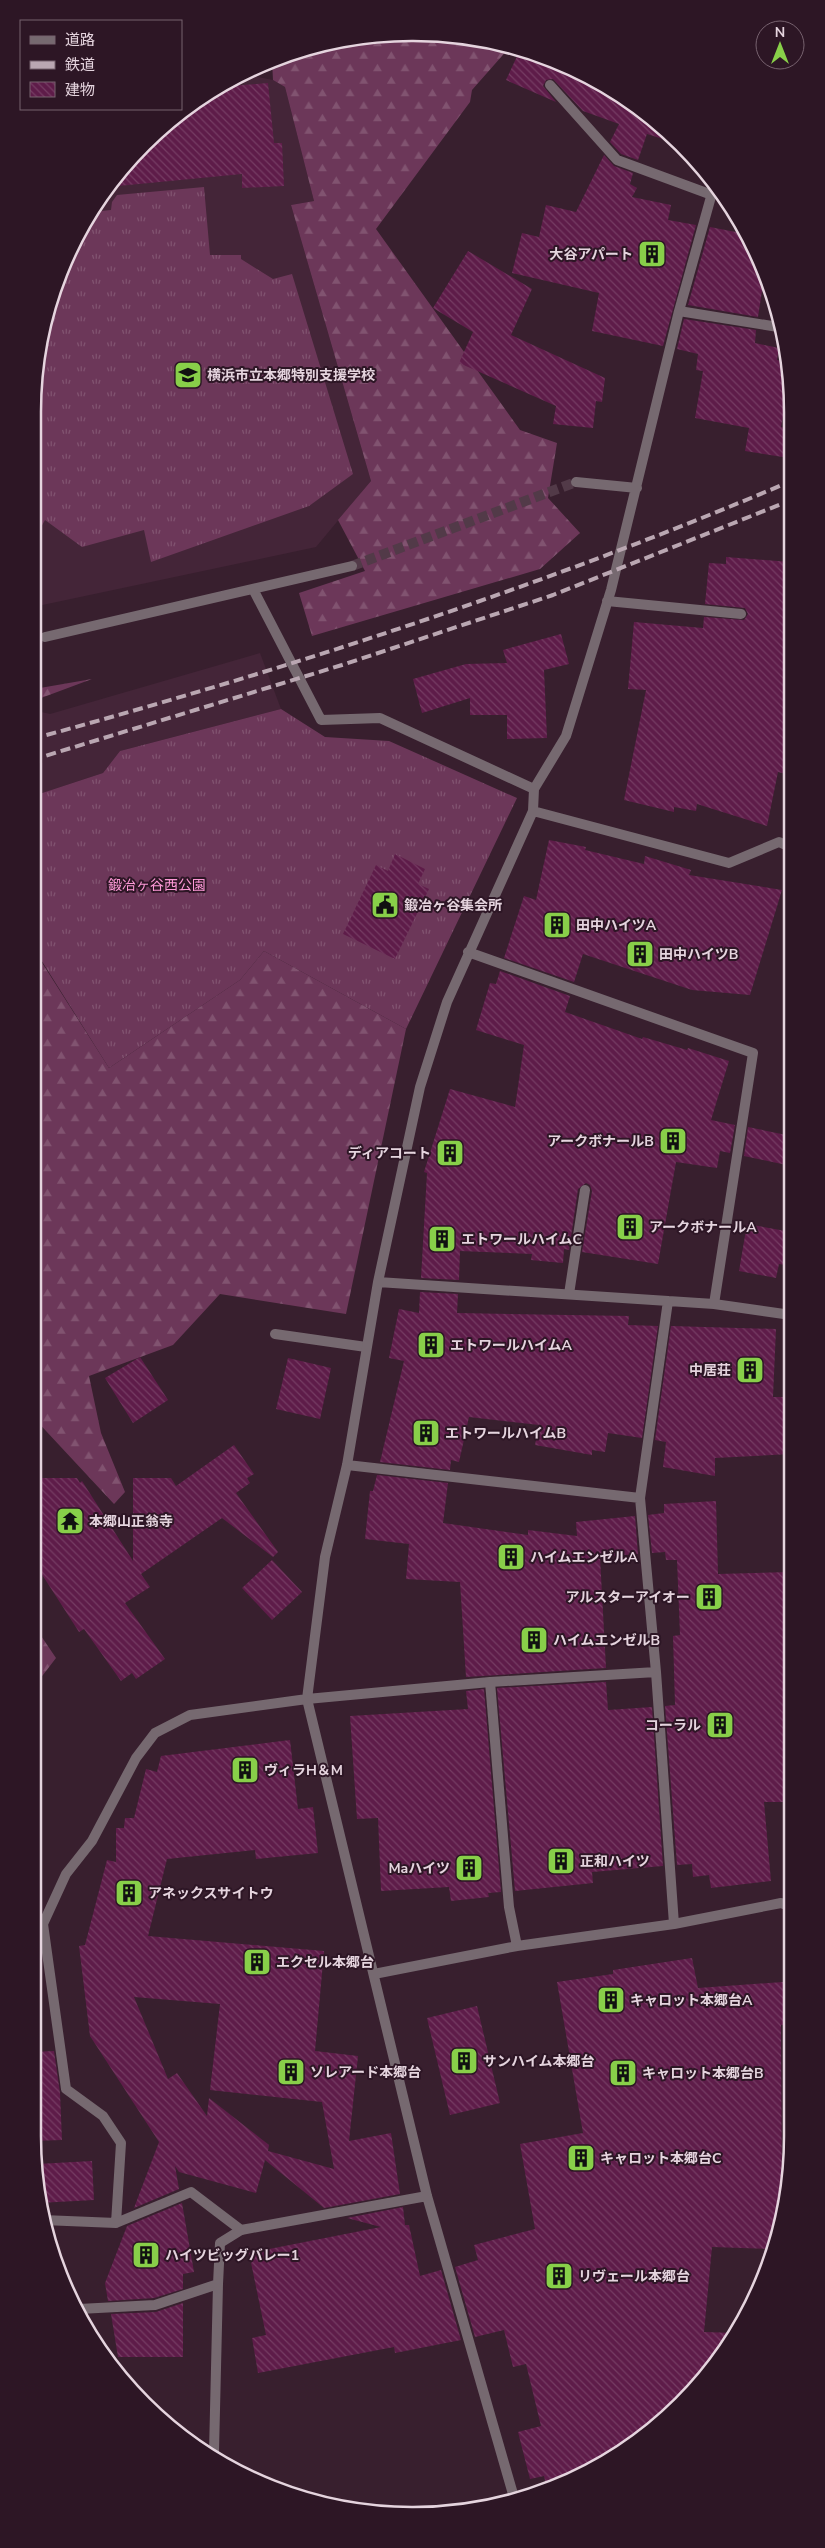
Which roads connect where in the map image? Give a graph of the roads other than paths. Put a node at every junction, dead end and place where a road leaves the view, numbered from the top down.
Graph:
1 (550, 85) dead end
2 (709, 189) edge
3 (712, 193) edge
4 (678, 311) junction
5 (774, 326) edge
6 (576, 482) tunnel mouth
7 (637, 488) junction
8 (352, 566) tunnel mouth
9 (253, 589) junction
10 (607, 601) junction
11 (741, 614) dead end
12 (46, 637) tunnel mouth
13 (534, 789) junction
14 (533, 811) junction
15 (784, 844) edge
16 (468, 952) junction
17 (585, 1190) dead end
18 (378, 1282) junction
19 (569, 1294) junction
20 (668, 1300) junction
21 (714, 1304) junction
22 (784, 1314) edge
23 (275, 1334) dead end
24 (366, 1347) junction
25 (347, 1465) junction
26 (640, 1498) junction
27 (656, 1672) junction
28 (490, 1682) junction
29 (307, 1699) junction
30 (784, 1904) edge
31 (43, 1924) joint
32 (674, 1924) junction
33 (517, 1946) junction
34 (374, 1974) junction
35 (427, 2196) junction
36 (51, 2220) edge
37 (116, 2223) junction
38 (241, 2230) junction
39 (218, 2284) junction
40 (85, 2309) edge
41 (214, 2449) edge
42 (513, 2493) edge

1 - 2 street
3 - 4 street
4 - 5 street
4 - 7 street
6 - 7 street
7 - 10 street
8 - 9 street
9 - 12 street
9 - 13 street
10 - 11 street
10 - 13 street
13 - 14 street
14 - 15 street
14 - 16 street
16 - 18 street
16 - 21 street
17 - 19 street
18 - 19 street
18 - 24 street
19 - 20 street
20 - 21 street
20 - 26 street
21 - 22 street
23 - 24 street
24 - 25 street
25 - 26 street
25 - 29 street
26 - 27 street
27 - 28 street
27 - 32 street
28 - 29 street
28 - 33 street
29 - 31 street
29 - 34 street
30 - 32 street
31 - 37 street
32 - 33 street
33 - 34 street
34 - 35 street
35 - 38 street
35 - 42 street
36 - 37 street
37 - 38 street
38 - 39 street
39 - 40 street
39 - 41 street

